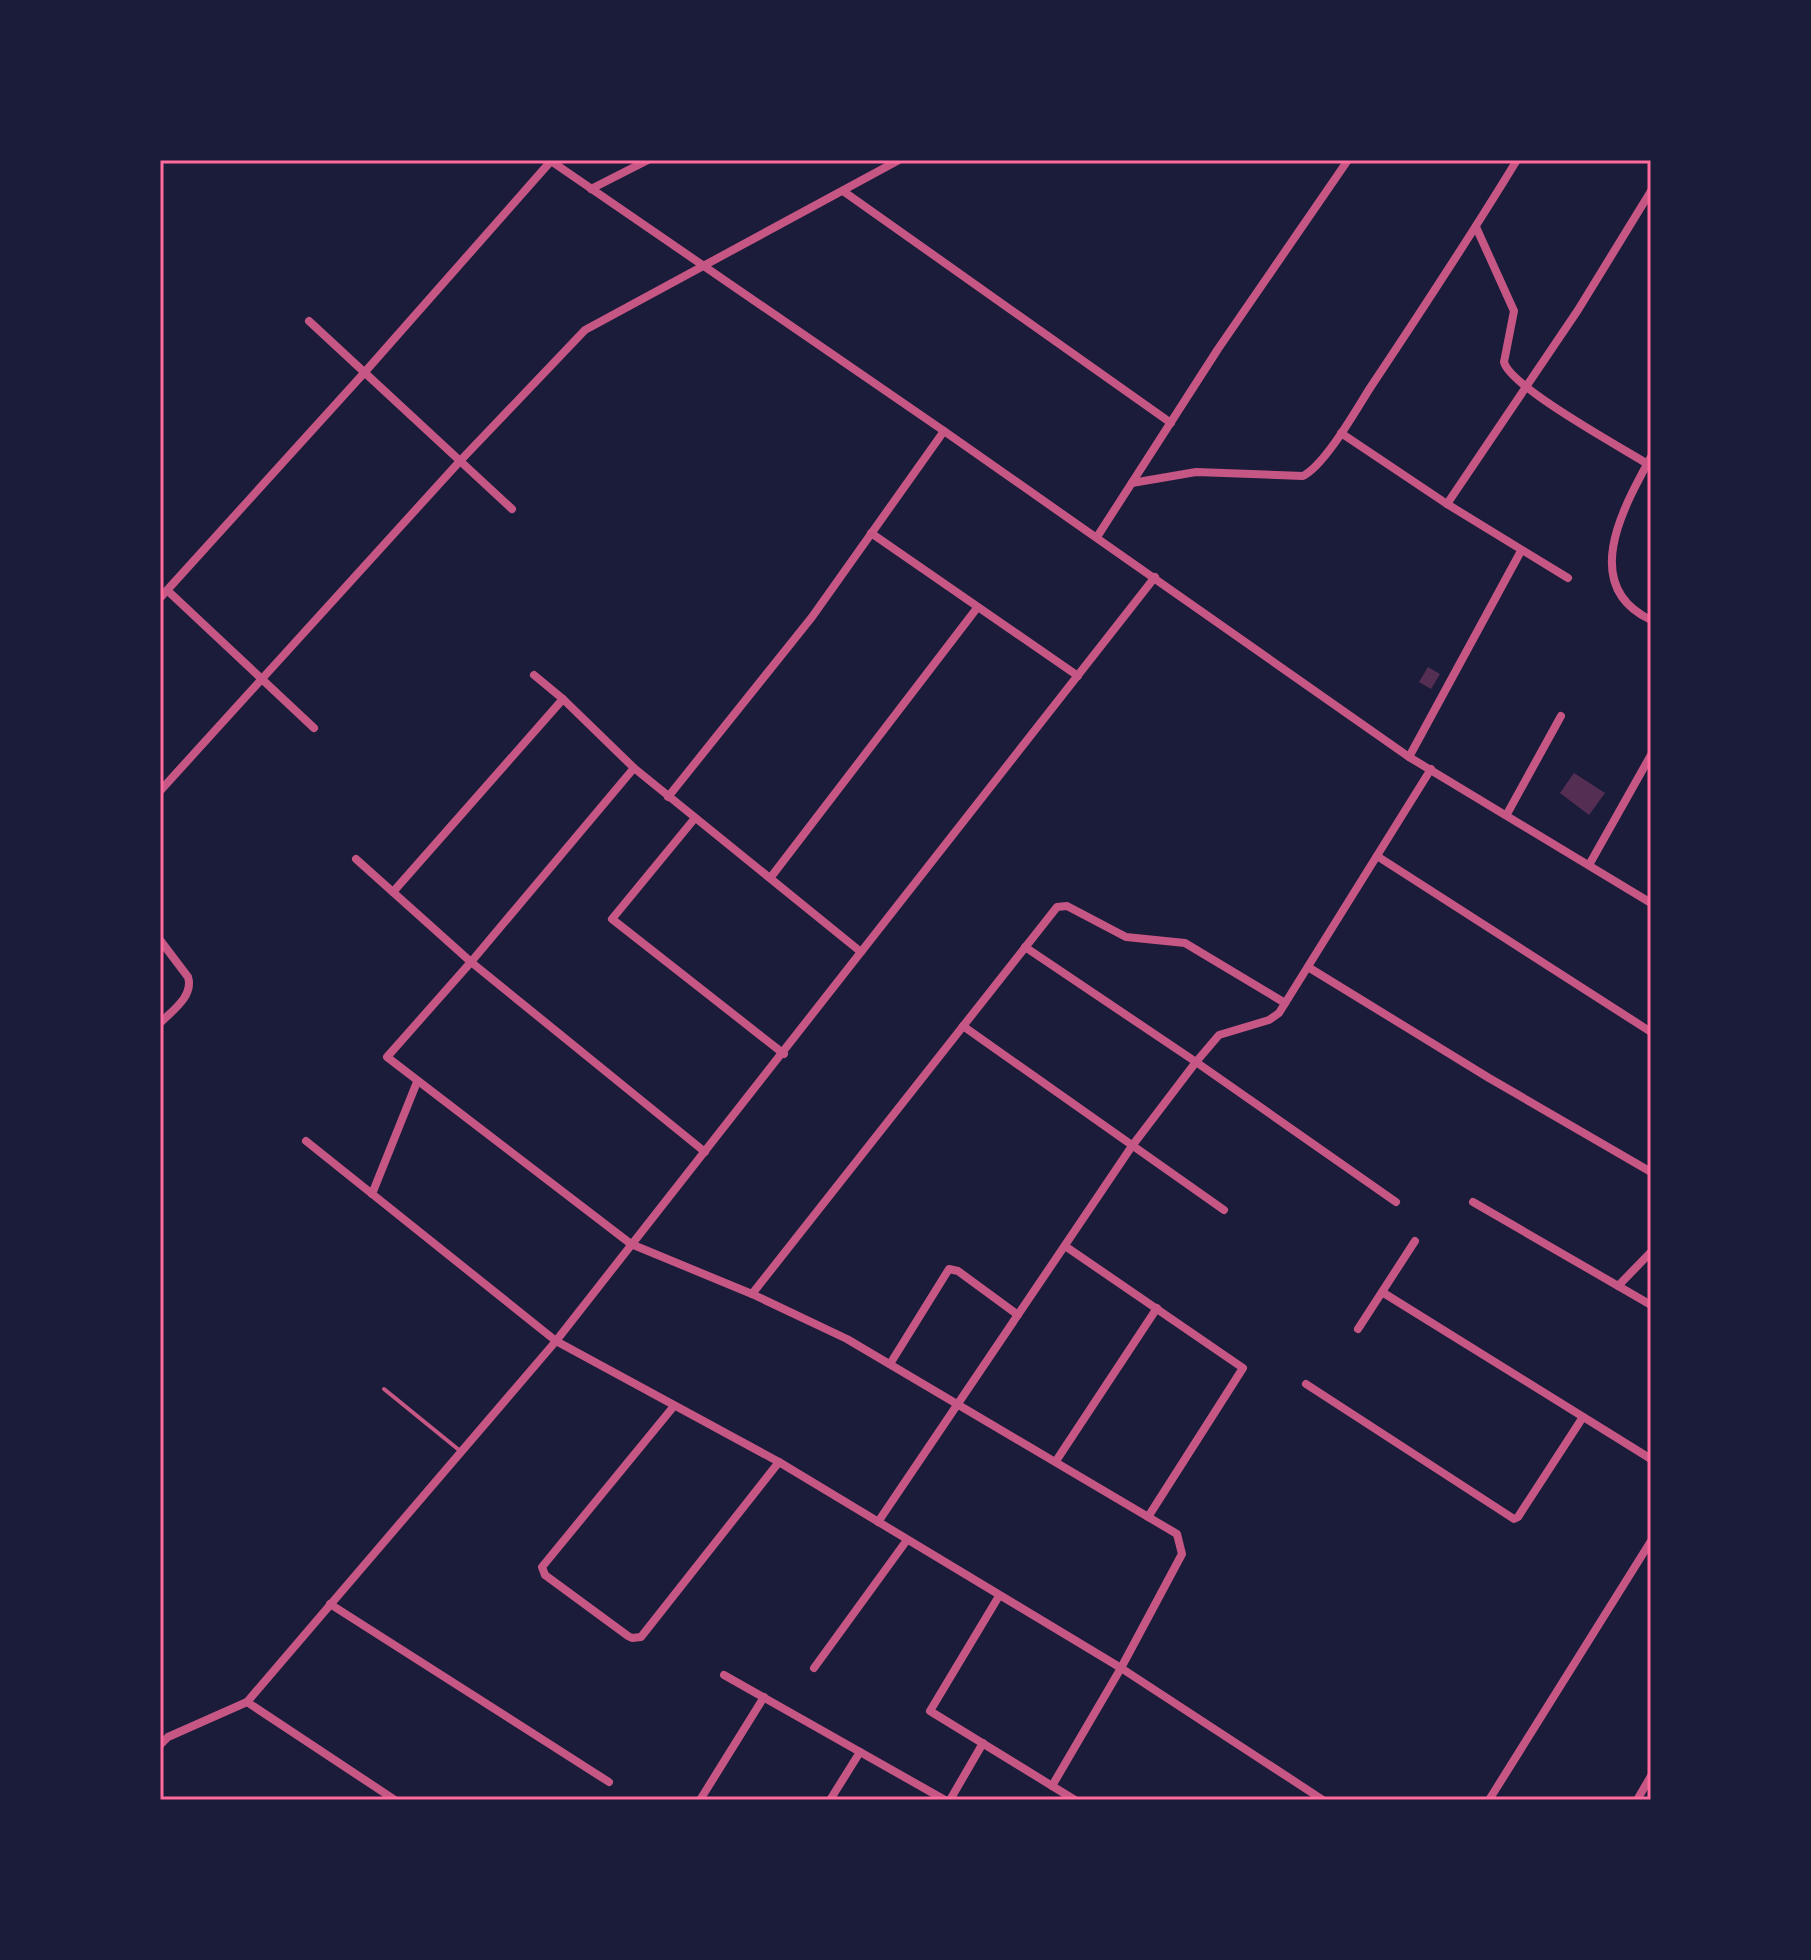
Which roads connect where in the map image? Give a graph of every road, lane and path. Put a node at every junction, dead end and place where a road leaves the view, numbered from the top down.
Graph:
1 (648, 160) edge
2 (899, 160) edge
3 (1348, 160) edge
4 (1517, 160) edge
5 (591, 189) junction
6 (843, 191) junction
7 (1651, 191) edge
8 (1476, 227) junction
9 (704, 265) junction
10 (309, 321) dead end
11 (364, 373) junction
12 (1524, 386) junction
13 (1171, 423) junction
14 (944, 431) junction
15 (1341, 433) junction
16 (460, 461) junction
17 (1650, 462) edge
18 (1132, 483) junction
19 (1447, 504) junction
20 (512, 509) dead end
21 (871, 533) junction
22 (1097, 537) junction
23 (1521, 551) junction
24 (1155, 577) junction
25 (1568, 578) dead end
26 (168, 591) junction
27 (160, 598) edge
28 (977, 608) junction
29 (1651, 620) edge
30 (534, 675) dead end
31 (1078, 676) junction
32 (260, 679) junction
33 (563, 699) junction
34 (1561, 716) dead end
35 (314, 728) dead end
36 (1651, 755) edge
37 (1409, 757) junction
38 (634, 768) junction
39 (1431, 769) junction
40 (160, 791) edge
41 (668, 797) junction
42 (1507, 814) junction
43 (695, 818) junction
44 (1377, 856) junction
45 (356, 859) dead end
46 (1589, 865) junction
47 (771, 877) junction
48 (393, 892) junction
49 (1651, 903) edge
50 (160, 942) edge
51 (1025, 947) junction
52 (861, 952) junction
53 (471, 962) junction
54 (1308, 967) junction
55 (1285, 1003) junction
56 (160, 1023) edge
57 (963, 1026) junction
58 (1651, 1032) edge
59 (784, 1054) junction
60 (1196, 1062) junction
61 (417, 1082) junction
62 (306, 1141) dead end
63 (1132, 1146) junction
64 (705, 1152) junction
65 (1651, 1172) edge
66 (372, 1194) junction
67 (1396, 1202) dead end
68 (1473, 1202) dead end
69 (1224, 1210) dead end
70 (1415, 1241) dead end
71 (631, 1244) junction
72 (1065, 1246) junction
73 (1651, 1252) edge
74 (1618, 1286) junction
75 (1382, 1292) junction
76 (752, 1294) junction
77 (1651, 1305) edge
78 (1157, 1308) junction
79 (1018, 1315) junction
80 (1358, 1329) dead end
81 (556, 1341) junction
82 (890, 1364) junction
83 (1306, 1384) dead end
84 (384, 1389) dead end
85 (958, 1405) junction
86 (674, 1406) junction
87 (1583, 1417) junction
88 (461, 1452) junction
89 (1651, 1459) edge
90 (1056, 1461) junction
91 (779, 1462) junction
92 (1148, 1517) junction
93 (878, 1522) junction
94 (907, 1540) junction
95 (1651, 1541) edge
96 (999, 1596) junction
97 (330, 1604) junction
98 (814, 1668) dead end
99 (1121, 1668) junction
100 (724, 1675) dead end
101 (764, 1697) junction
102 (247, 1702) junction
103 (983, 1743) junction
104 (160, 1745) edge
105 (860, 1752) junction
106 (1651, 1776) edge
107 (609, 1782) dead end
108 (1052, 1786) junction
109 (395, 1800) edge
110 (700, 1800) edge
111 (830, 1800) edge
112 (948, 1800) edge
113 (1075, 1800) edge
114 (1323, 1800) edge
115 (1489, 1800) edge
116 (1637, 1800) edge

1 - 5 street
2 - 6 street
3 - 13 street
4 - 8 street
5 - 9 street
5 - 11 street
6 - 9 street
6 - 13 street
7 - 12 street
8 - 12 street
8 - 15 street
9 - 14 street
9 - 16 street
10 - 11 street
11 - 16 street
11 - 26 street
12 - 17 street
12 - 19 street
13 - 18 street
14 - 21 street
14 - 22 street
15 - 18 street
15 - 19 street
16 - 20 street
16 - 32 street
17 - 29 street
18 - 22 street
19 - 23 street
21 - 28 street
21 - 41 street
22 - 24 street
23 - 25 street
23 - 37 street
24 - 31 street
24 - 37 street
26 - 27 street
26 - 32 street
28 - 31 street
28 - 47 street
30 - 33 street
31 - 52 street
32 - 35 street
32 - 40 street
33 - 38 street
33 - 48 street
34 - 42 street
36 - 46 street
37 - 39 street
38 - 41 street
38 - 53 street
39 - 42 street
39 - 44 street
41 - 43 street
42 - 46 street
43 - 47 street
43 - 59 street
44 - 54 street
44 - 58 street
45 - 48 street
46 - 49 street
47 - 52 street
48 - 53 street
50 - 56 street
51 - 55 street
51 - 57 street
51 - 60 street
52 - 59 street
53 - 61 street
53 - 64 street
54 - 55 street
54 - 65 street
55 - 60 street
57 - 63 street
57 - 76 street
59 - 64 street
60 - 63 street
60 - 67 street
61 - 66 street
61 - 71 street
62 - 66 street
63 - 69 street
63 - 72 street
64 - 71 street
66 - 81 street
68 - 74 street
70 - 75 street
71 - 76 street
71 - 81 street
72 - 78 street
72 - 79 street
73 - 74 street
74 - 77 street
75 - 80 street
75 - 87 street
76 - 82 street
78 - 90 street
78 - 92 street
79 - 82 street
79 - 85 street
81 - 86 street
81 - 88 street
82 - 85 street
83 - 87 street
84 - 88 lane
85 - 90 street
85 - 93 street
86 - 91 street
86 - 91 street
87 - 89 street
88 - 97 street
90 - 92 street
91 - 93 street
92 - 99 street
93 - 94 street
94 - 96 street
94 - 98 street
95 - 115 street
96 - 99 street
96 - 103 street
97 - 102 street
97 - 107 street
99 - 108 street
99 - 114 street
100 - 101 street
101 - 105 street
101 - 110 street
102 - 104 street
102 - 109 street
103 - 108 street
103 - 112 street
105 - 111 street
105 - 112 street
106 - 116 street
108 - 113 street

